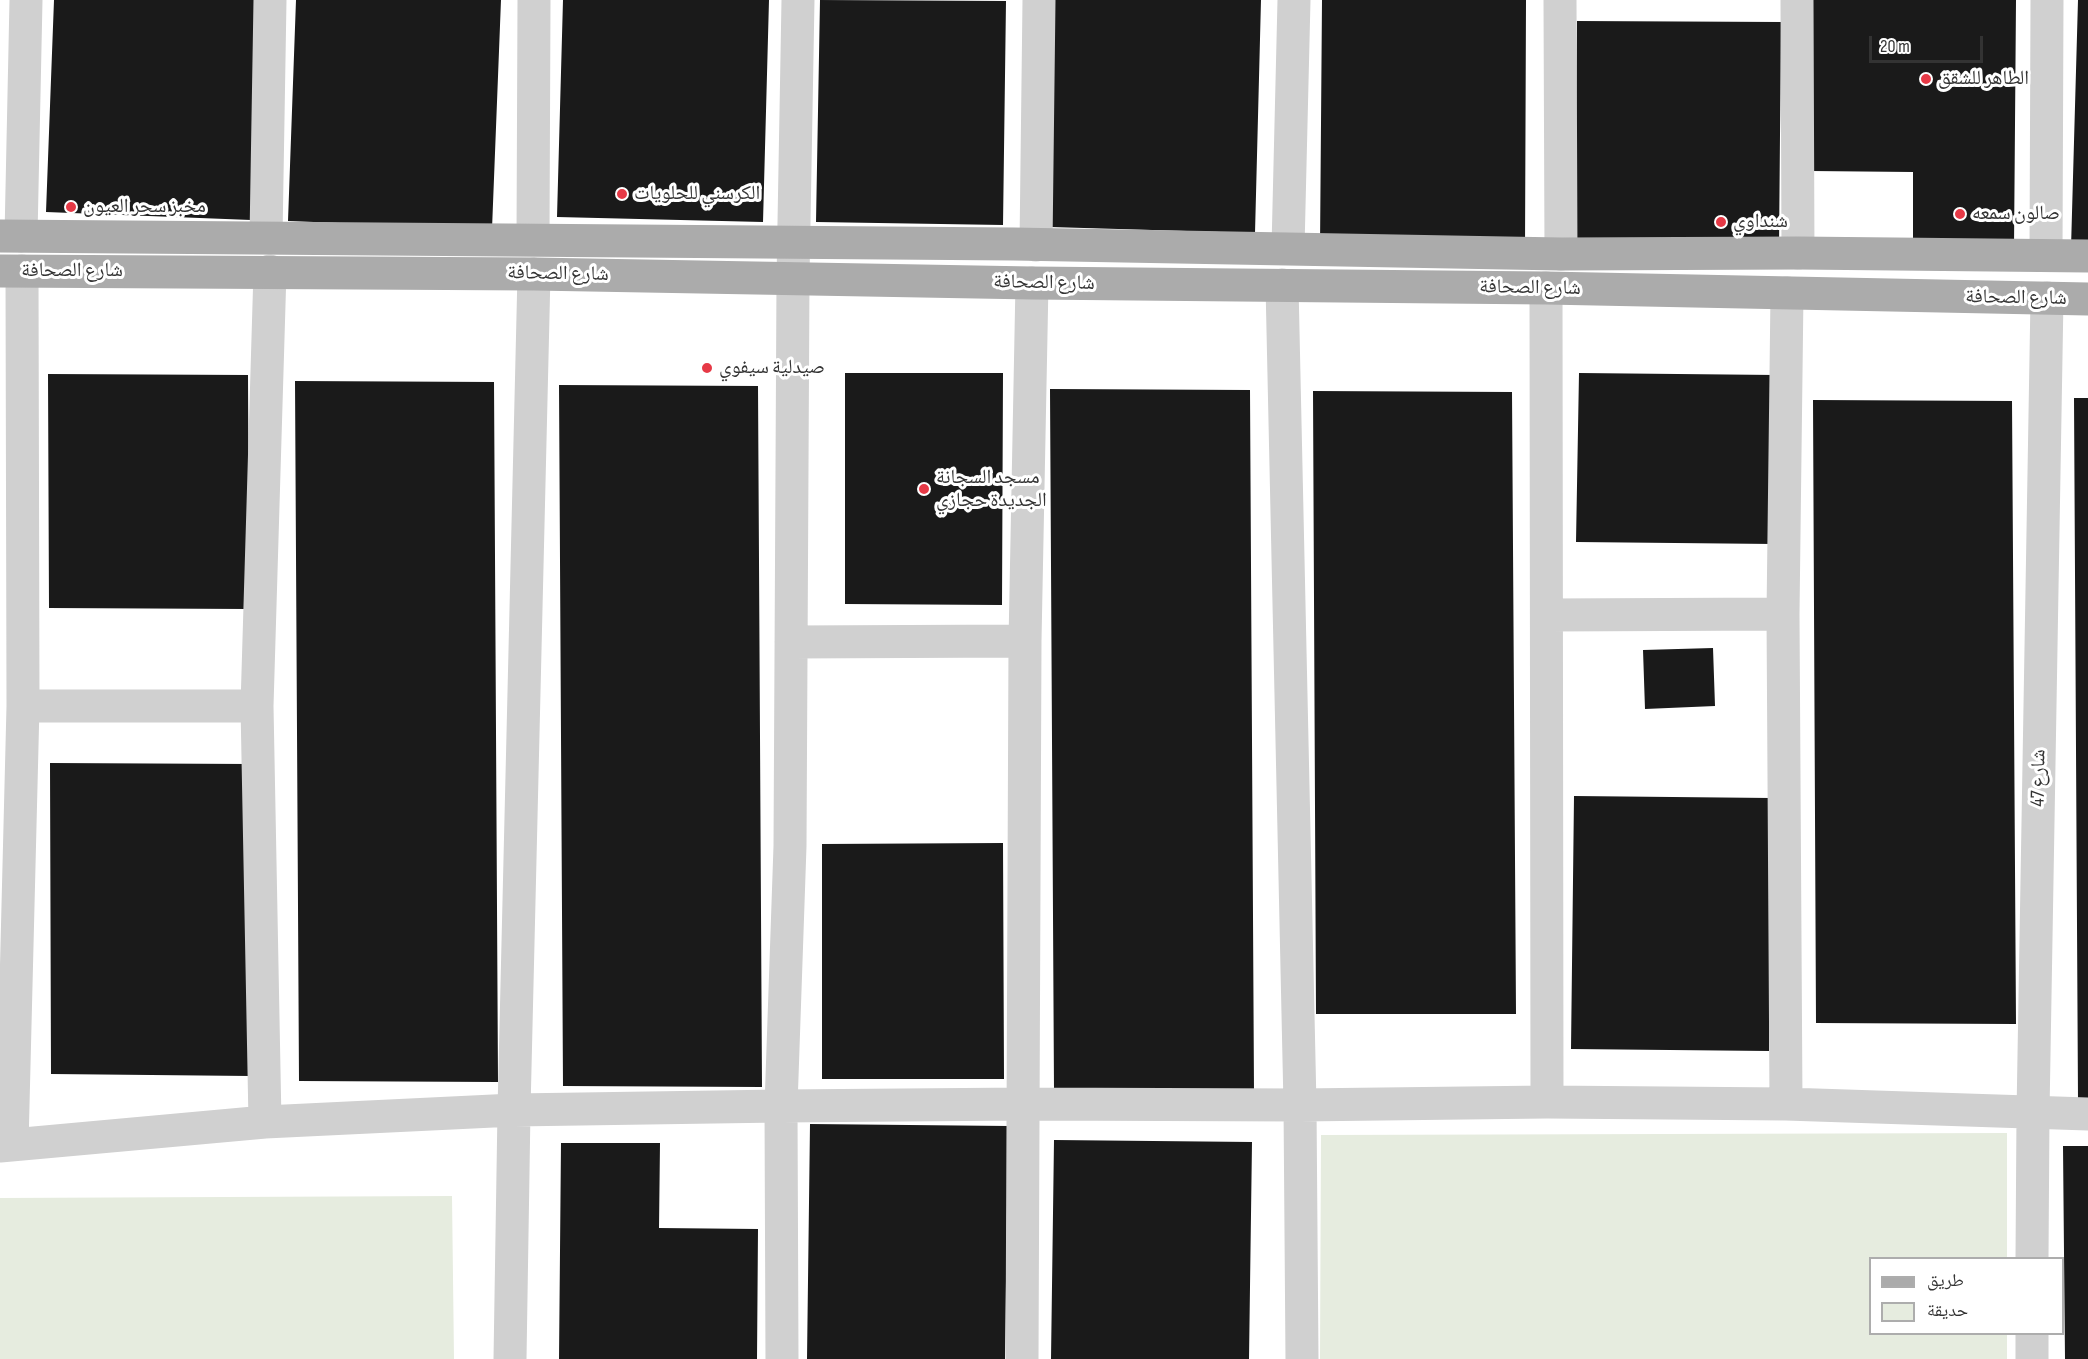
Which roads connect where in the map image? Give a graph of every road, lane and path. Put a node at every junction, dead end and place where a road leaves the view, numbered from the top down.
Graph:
1 (26, 0) edge
2 (270, 0) edge
3 (534, 0) edge
4 (798, 0) edge
5 (1039, 0) edge
6 (1294, 0) edge
7 (1560, 0) edge
8 (1797, 0) edge
9 (2047, 0) edge
10 (11, 236) edge
11 (266, 237) junction
12 (533, 239) junction
13 (795, 243) junction
14 (1036, 245) junction
15 (1288, 248) junction
16 (1798, 253) junction
17 (1561, 254) junction
18 (2046, 255) junction
19 (2088, 256) edge
20 (11, 271) edge
21 (270, 271) junction
22 (534, 274) junction
23 (794, 278) junction
24 (1032, 283) junction
25 (1282, 285) junction
26 (1546, 288) junction
27 (1787, 293) junction
28 (2047, 298) junction
29 (2088, 299) edge
30 (1783, 614) junction
31 (1548, 615) junction
32 (1025, 641) junction
33 (791, 642) junction
34 (23, 706) junction
35 (257, 706) junction
36 (1547, 1102) junction
37 (1025, 1104) junction
38 (1786, 1104) junction
39 (781, 1106) junction
40 (1300, 1106) junction
41 (514, 1110) junction
42 (2033, 1113) junction
43 (2088, 1114) edge
44 (265, 1122) junction
45 (6, 1145) edge
46 (2032, 1257) edge
47 (2032, 1335) edge
48 (510, 1359) edge
49 (782, 1359) edge
50 (1022, 1359) edge
51 (1302, 1359) edge
52 (2032, 1359) edge

1 - 10 street
2 - 11 street
3 - 12 street
4 - 13 street
5 - 14 street
6 - 15 street
7 - 17 street
8 - 16 street
9 - 18 street
10 - 11 main road, شارع الصحافة
11 - 12 main road, شارع الصحافة
12 - 13 main road, شارع الصحافة
13 - 14 main road, شارع الصحافة
13 - 23 street
14 - 15 main road, شارع الصحافة
15 - 17 main road, شارع الصحافة
16 - 17 main road, شارع الصحافة
16 - 18 main road, شارع الصحافة
18 - 19 main road, شارع الصحافة
20 - 21 main road, شارع الصحافة
20 - 34 street
21 - 22 main road, شارع الصحافة
21 - 35 street
22 - 23 main road, شارع الصحافة
22 - 41 street
23 - 24 main road, شارع الصحافة
23 - 33 street
24 - 25 main road, شارع الصحافة
24 - 32 street
25 - 26 main road, شارع الصحافة
25 - 40 street
26 - 27 main road, شارع الصحافة
26 - 31 street
27 - 28 main road, شارع الصحافة
27 - 30 street
28 - 29 main road, شارع الصحافة
28 - 42 street, شارع 47
30 - 31 street
30 - 38 street
31 - 36 street
32 - 33 street
32 - 37 street
33 - 39 street
34 - 35 street
34 - 45 street
35 - 44 street
36 - 38 street
36 - 40 street
37 - 39 street
37 - 40 street
37 - 50 street
38 - 42 street
39 - 41 street
39 - 49 street
40 - 51 street
41 - 44 street
41 - 48 street
42 - 43 street
42 - 46 street, شارع 47
44 - 45 street
47 - 52 street

